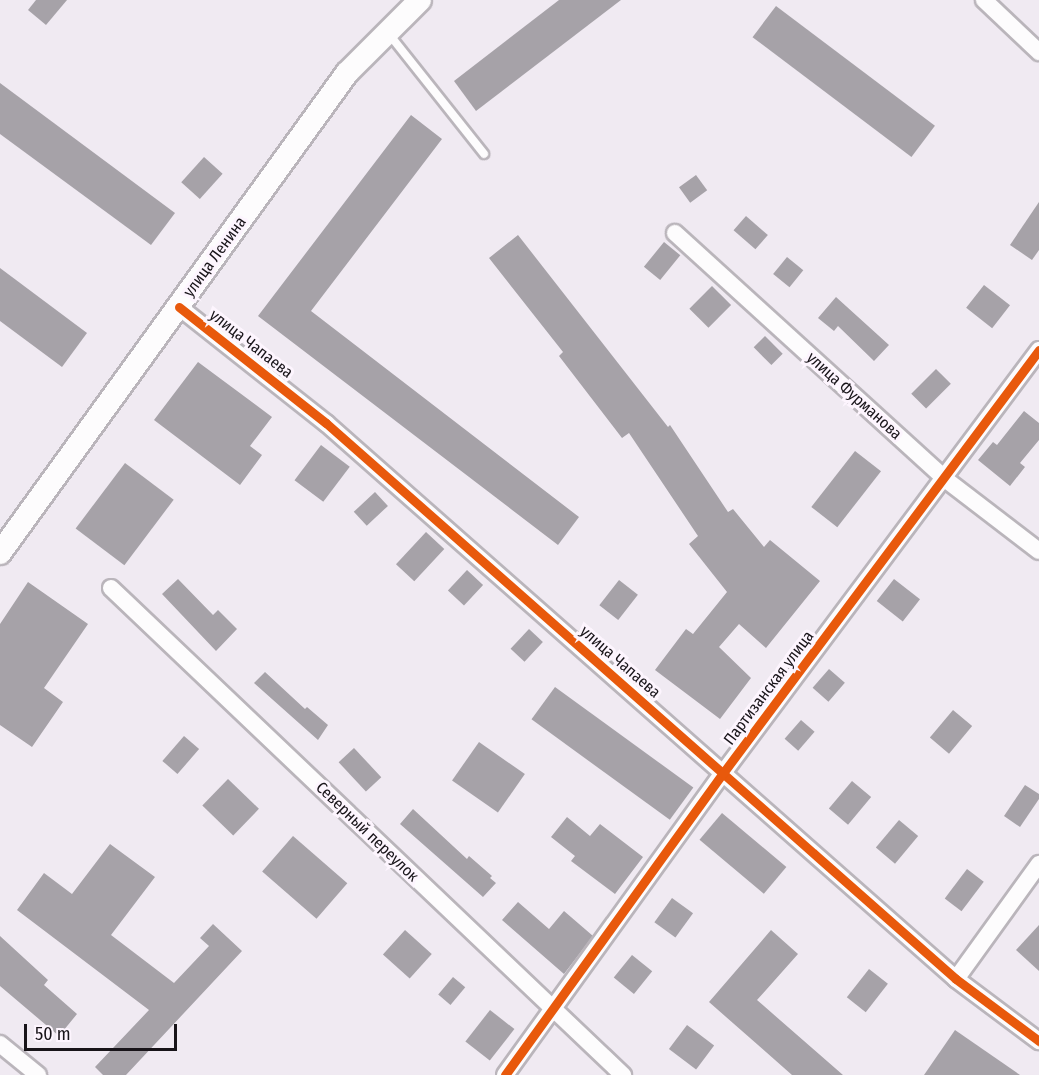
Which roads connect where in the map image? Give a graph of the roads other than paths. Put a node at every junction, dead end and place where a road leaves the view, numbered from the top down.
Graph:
1 (420, 0) edge
2 (984, 0) edge
3 (388, 32) junction
4 (1039, 52) edge
5 (484, 153) dead end
6 (675, 233) dead end
7 (180, 307) junction
8 (1039, 350) edge
9 (945, 479) junction
10 (1039, 551) edge
11 (0, 553) edge
12 (111, 588) dead end
13 (723, 773) junction
14 (1039, 864) edge
15 (956, 979) junction
16 (552, 1009) junction
17 (1039, 1041) edge
18 (0, 1044) edge
19 (38, 1075) edge
20 (505, 1075) edge
21 (623, 1075) edge

1 - 3 main road, улица Ленина
2 - 4 street
3 - 5 lane
3 - 7 main road, улица Ленина
6 - 9 street, улица Фурманова
7 - 11 main road, улица Ленина
7 - 13 street, улица Чапаева
8 - 9 street, Партизанская улица
9 - 10 street, улица Фурманова
9 - 13 street, Партизанская улица
12 - 16 street, Северный переулок
13 - 15 street, улица Чапаева
13 - 16 street, Партизанская улица
14 - 15 street
15 - 17 street, улица Чапаева
16 - 20 street, Партизанская улица
16 - 21 street, Северный переулок
18 - 19 street

